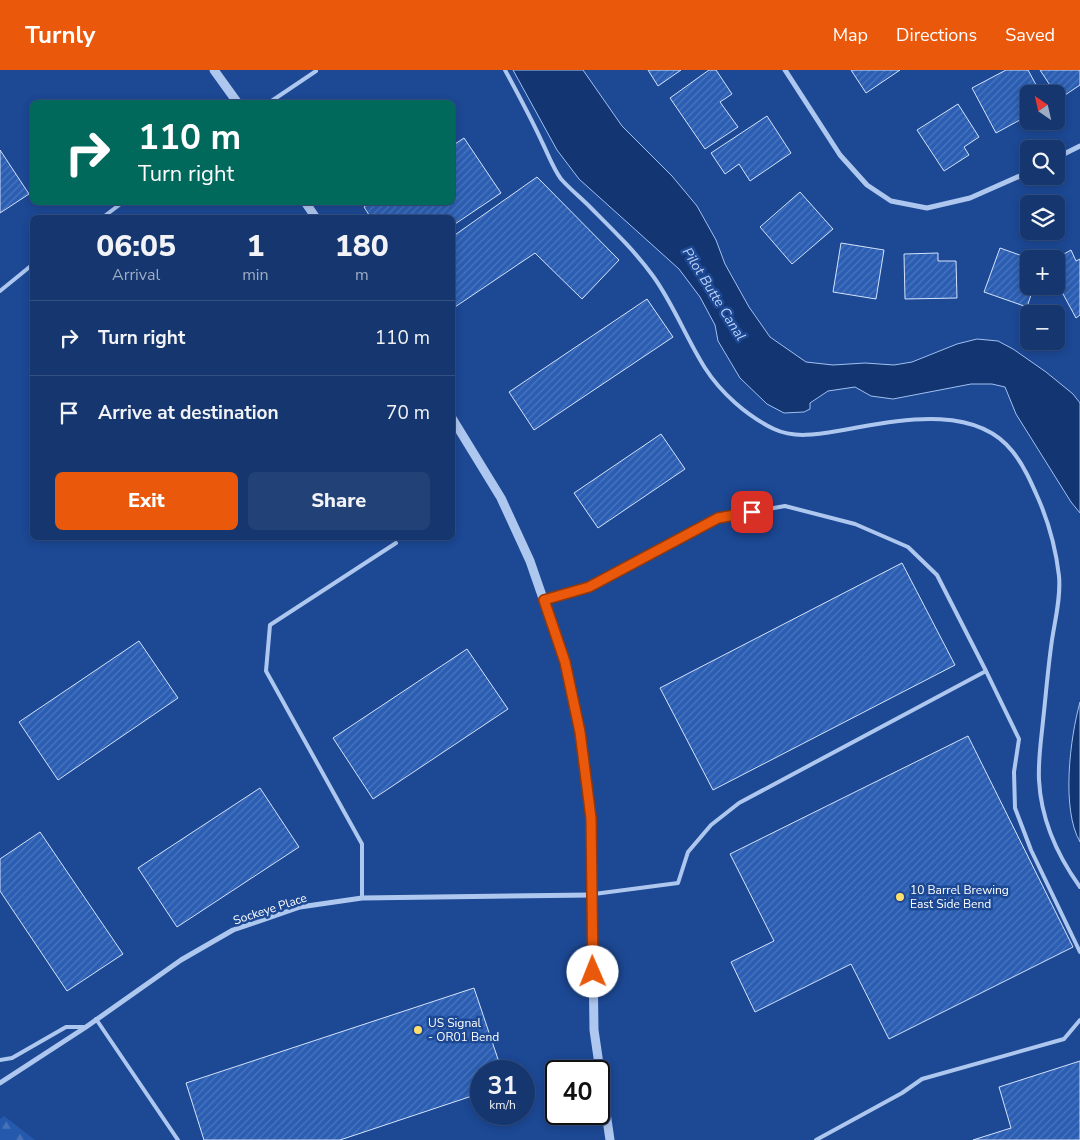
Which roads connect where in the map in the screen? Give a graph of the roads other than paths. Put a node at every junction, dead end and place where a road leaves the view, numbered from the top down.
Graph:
1 (214, 70) edge
2 (505, 70) edge
3 (785, 70) edge
4 (316, 71) edge
5 (236, 100) edge
6 (273, 100) edge
7 (1080, 146) edge
8 (1065, 154) edge
9 (1020, 176) edge
10 (119, 205) edge
11 (106, 215) edge
12 (30, 267) edge
13 (0, 291) edge
14 (455, 423) edge
15 (396, 543) dead end
16 (544, 600) junction
17 (986, 671) junction
18 (1080, 887) edge
19 (592, 895) junction
20 (362, 898) junction
21 (1080, 952) edge
22 (96, 1019) junction
23 (1080, 1020) edge
24 (86, 1027) junction
25 (0, 1060) edge
26 (0, 1083) edge
27 (178, 1140) edge
28 (610, 1140) edge
29 (816, 1140) edge

1 - 5 street
2 - 18 lane
3 - 9 street
4 - 6 lane
7 - 8 street
10 - 11 lane
12 - 13 lane
14 - 16 street
15 - 20 lane
16 - 17 lane
16 - 19 street
17 - 19 lane
17 - 21 lane
19 - 20 street, Sockeye Place
19 - 28 street
20 - 22 street, Sockeye Place
22 - 24 street, Sockeye Place
22 - 27 lane
23 - 29 lane
24 - 25 lane
24 - 26 street, Sockeye Place

